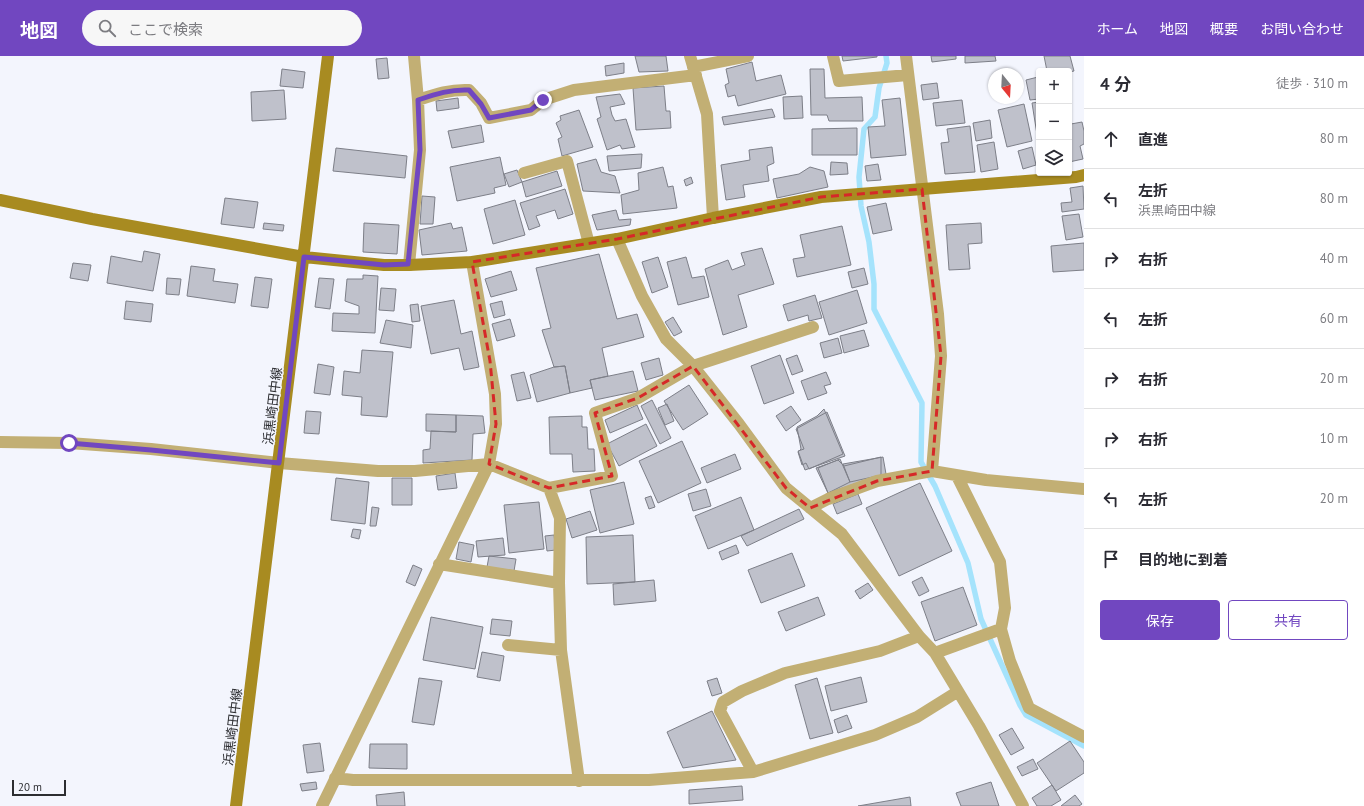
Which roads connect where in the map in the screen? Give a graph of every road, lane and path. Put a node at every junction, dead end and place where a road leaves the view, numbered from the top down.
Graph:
1 (328, 56) edge
2 (414, 56) edge
3 (748, 56) edge
4 (833, 56) edge
5 (906, 56) edge
6 (693, 66) edge
7 (908, 75) junction
8 (418, 100) junction
9 (524, 173) dead end
10 (1084, 175) edge
11 (922, 189) junction
12 (0, 200) edge
13 (713, 218) junction
14 (617, 239) junction
15 (589, 244) junction
16 (304, 257) junction
17 (472, 262) junction
18 (408, 264) junction
19 (813, 327) dead end
20 (693, 366) junction
21 (0, 442) edge
22 (279, 463) junction
23 (489, 464) junction
24 (932, 471) junction
25 (956, 476) junction
26 (549, 488) junction
27 (1084, 489) edge
28 (810, 508) junction
29 (440, 564) junction
30 (559, 583) junction
31 (1001, 629) junction
32 (919, 636) junction
33 (508, 645) dead end
34 (561, 650) junction
35 (935, 653) junction
36 (957, 692) junction
37 (1084, 737) edge
38 (752, 772) junction
39 (335, 778) junction
40 (579, 780) junction
41 (236, 806) edge
42 (322, 806) edge
43 (1023, 806) edge

1 - 16 street, 浜黒崎田中線
2 - 8 street
3 - 6 street
4 - 7 street
5 - 7 street
6 - 8 street
6 - 13 street
7 - 11 street
8 - 18 street
9 - 15 street
10 - 11 street
11 - 13 street
11 - 24 street
12 - 16 street
13 - 14 street
14 - 15 street
14 - 20 street
15 - 17 street
16 - 18 street
16 - 22 street, 浜黒崎田中線
17 - 18 street
17 - 23 street
19 - 20 street
20 - 26 street
20 - 28 street
21 - 22 street
22 - 23 street
22 - 41 street, 浜黒崎田中線
23 - 26 street
23 - 29 street
24 - 25 street
24 - 28 street
25 - 27 street
25 - 31 street
26 - 30 street
28 - 32 street
29 - 30 street
29 - 39 street
30 - 34 street
31 - 35 street
31 - 37 street
32 - 35 street
32 - 38 street
33 - 34 street
34 - 40 street
35 - 36 street
36 - 38 street
36 - 43 street
38 - 40 street
39 - 40 street
39 - 42 street

